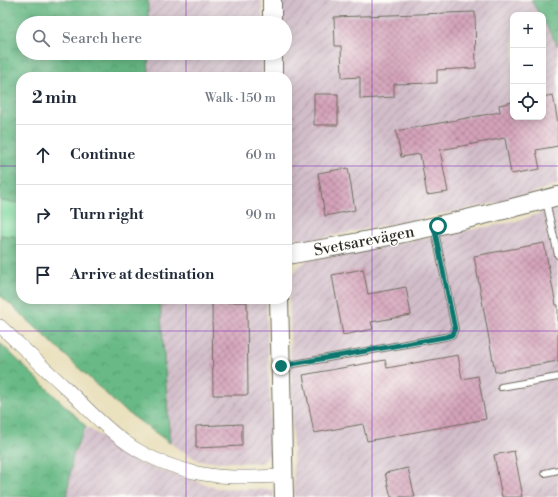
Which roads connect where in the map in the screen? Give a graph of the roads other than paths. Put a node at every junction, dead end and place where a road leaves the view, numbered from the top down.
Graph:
1 (272, 0) edge
2 (272, 16) edge
3 (273, 60) edge
4 (273, 72) edge
5 (552, 198) edge
6 (434, 227) junction
7 (292, 254) edge
8 (558, 255) edge
9 (279, 304) edge
10 (0, 326) edge
11 (281, 366) junction
12 (558, 377) edge
13 (502, 387) dead end
14 (558, 470) edge
15 (545, 473) dead end
16 (284, 476) junction
17 (284, 497) edge

1 - 2 street
3 - 4 street
5 - 6 street, Svetsarevägen
5 - 8 lane
6 - 7 street, Svetsarevägen
6 - 11 lane
9 - 11 street
10 - 16 street
11 - 16 street
12 - 13 lane
14 - 15 lane
16 - 17 street

